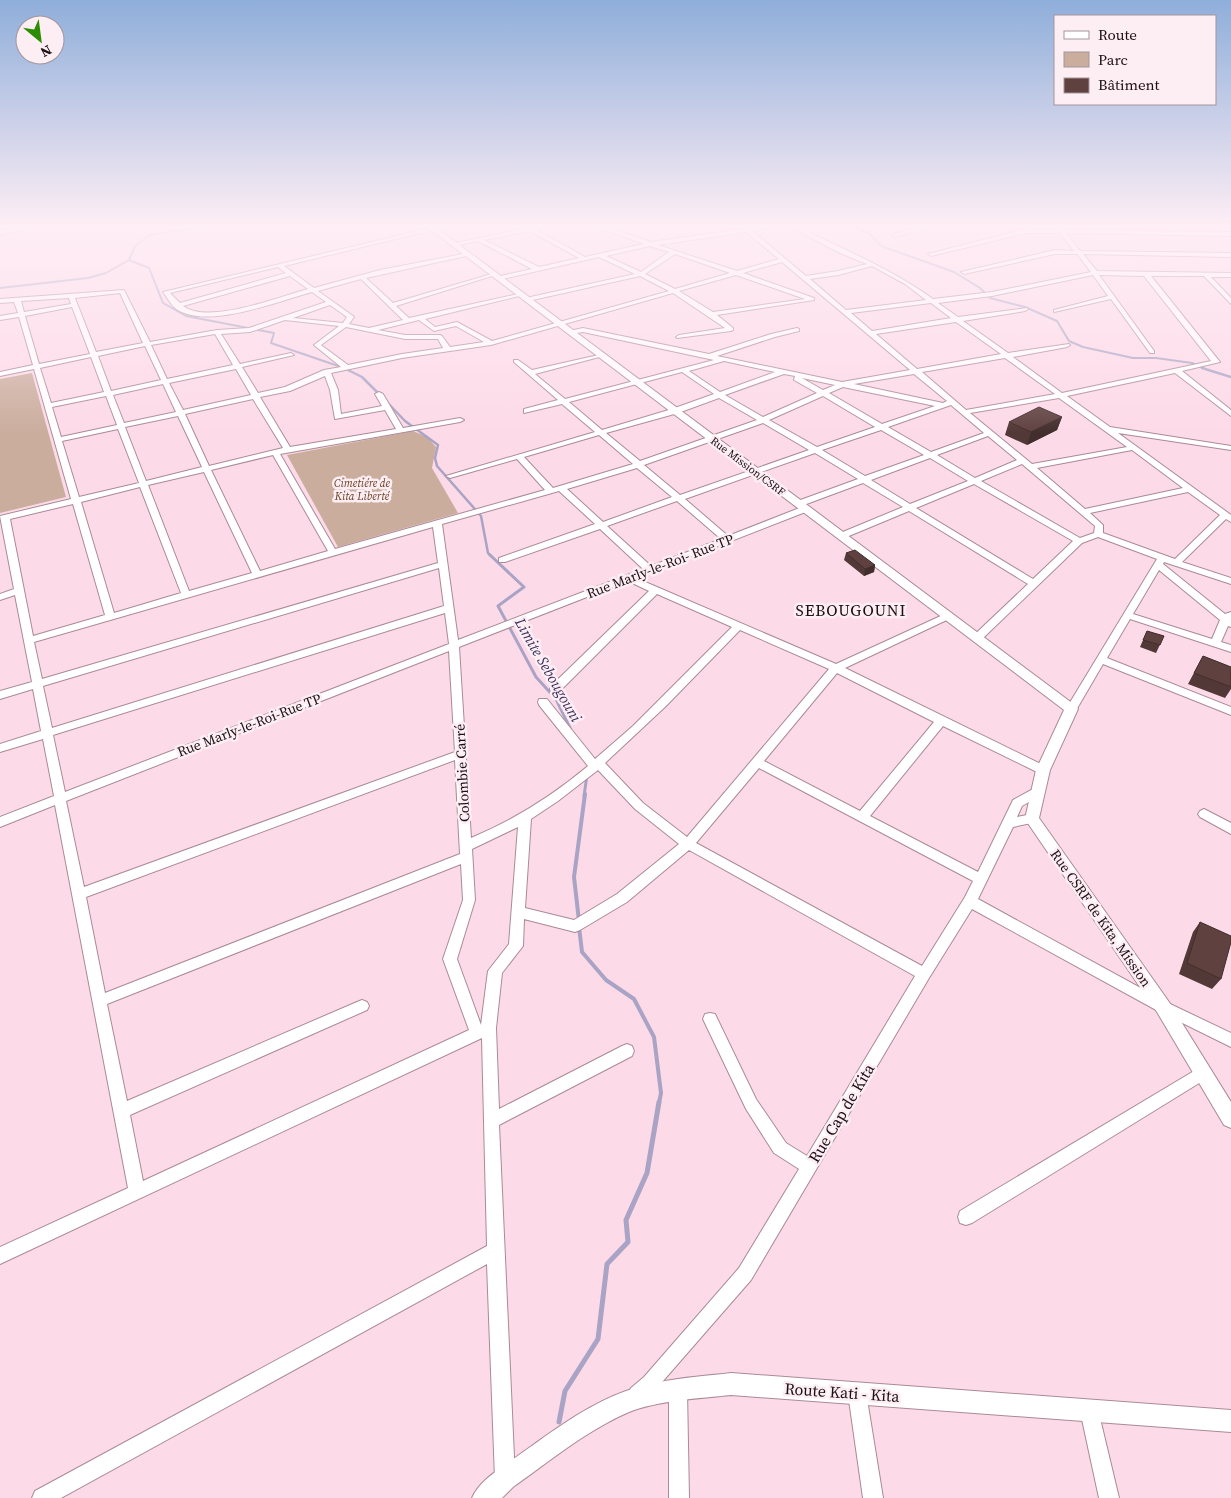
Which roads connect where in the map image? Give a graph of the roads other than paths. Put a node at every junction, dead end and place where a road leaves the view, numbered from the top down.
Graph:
1 (113, 293) edge
2 (123, 293) edge
3 (167, 293) edge
4 (223, 293) edge
5 (300, 293) edge
6 (315, 293) edge
7 (379, 293) edge
8 (435, 293) edge
9 (519, 293) edge
10 (546, 293) edge
11 (670, 293) edge
12 (675, 293) edge
13 (794, 293) edge
14 (822, 293) edge
15 (920, 293) edge
16 (997, 293) edge
17 (1109, 293) edge
18 (1161, 293) edge
19 (525, 297) junction
20 (1112, 297) junction
21 (812, 299) junction
22 (17, 300) junction
23 (830, 300) junction
24 (930, 300) junction
25 (0, 301) edge
26 (73, 301) junction
27 (329, 303) junction
28 (392, 305) junction
29 (177, 306) junction
30 (1025, 309) dead end
31 (1056, 311) dead end
32 (845, 312) junction
33 (21, 314) junction
34 (713, 314) junction
35 (0, 318) edge
36 (420, 318) junction
37 (283, 319) junction
38 (957, 320) junction
39 (408, 321) junction
40 (560, 324) junction
41 (346, 325) junction
42 (368, 330) junction
43 (797, 330) dead end
44 (217, 332) junction
45 (572, 332) junction
46 (870, 333) junction
47 (679, 338) dead end
48 (491, 343) junction
49 (147, 344) junction
50 (1067, 344) dead end
51 (448, 350) junction
52 (1152, 352) dead end
53 (94, 355) junction
54 (292, 355) dead end
55 (601, 355) junction
56 (1006, 355) junction
57 (710, 356) junction
58 (724, 359) junction
59 (516, 361) dead end
60 (37, 366) junction
61 (237, 366) junction
62 (347, 368) junction
63 (683, 370) junction
64 (1176, 370) junction
65 (916, 371) junction
66 (327, 372) junction
67 (786, 372) junction
68 (530, 373) junction
69 (0, 374) edge
70 (165, 382) junction
71 (637, 383) junction
72 (843, 384) junction
73 (822, 393) junction
74 (109, 394) junction
75 (379, 394) dead end
76 (255, 396) junction
77 (721, 396) junction
78 (1061, 396) junction
79 (566, 401) junction
80 (953, 402) junction
81 (48, 406) junction
82 (942, 406) junction
83 (387, 407) junction
84 (527, 411) dead end
85 (675, 411) junction
86 (965, 412) junction
87 (180, 413) junction
88 (1231, 414) edge
89 (460, 420) dead end
90 (763, 420) junction
91 (121, 426) junction
92 (882, 427) junction
93 (1107, 429) junction
94 (401, 430) junction
95 (599, 432) junction
96 (990, 433) junction
97 (712, 439) junction
98 (58, 440) junction
99 (1132, 448) junction
100 (1231, 448) edge
101 (288, 450) junction
102 (816, 450) junction
103 (275, 452) junction
104 (931, 455) junction
105 (518, 456) junction
106 (1023, 460) junction
107 (637, 465) junction
108 (1031, 467) junction
109 (207, 469) junction
110 (756, 472) junction
111 (450, 476) dead end
112 (863, 480) junction
113 (974, 481) junction
114 (144, 484) junction
115 (560, 487) junction
116 (1190, 489) junction
117 (550, 490) junction
118 (678, 499) junction
119 (76, 500) junction
120 (802, 507) junction
121 (908, 508) junction
122 (1084, 512) junction
123 (1228, 517) edge
124 (2, 518) edge
125 (437, 522) junction
126 (602, 525) junction
127 (1098, 534) junction
128 (841, 536) junction
129 (728, 540) junction
130 (1079, 541) junction
131 (333, 552) junction
132 (6, 555) edge
133 (502, 560) dead end
134 (1160, 561) junction
135 (1176, 563) junction
136 (443, 564) junction
137 (650, 570) junction
138 (257, 574) junction
139 (628, 578) junction
140 (1231, 581) edge
141 (1034, 584) junction
142 (655, 590) junction
143 (19, 591) junction
144 (186, 595) junction
145 (0, 597) edge
146 (449, 608) junction
147 (1127, 615) junction
148 (948, 616) junction
149 (110, 617) junction
150 (1229, 619) edge
151 (738, 626) junction
152 (498, 630) joint
153 (976, 638) junction
154 (29, 640) junction
155 (1215, 644) junction
156 (454, 646) junction
157 (1231, 649) edge
158 (1101, 659) junction
159 (836, 668) junction
160 (38, 684) junction
161 (555, 689) dead end
162 (0, 695) edge
163 (543, 702) dead end
164 (1071, 708) junction
165 (1231, 710) edge
166 (941, 721) junction
167 (47, 733) junction
168 (0, 748) edge
169 (460, 754) junction
170 (757, 762) junction
171 (597, 765) junction
172 (1043, 770) junction
173 (1038, 790) junction
174 (60, 798) junction
175 (1204, 814) dead end
176 (862, 817) junction
177 (525, 818) junction
178 (1032, 819) junction
179 (0, 822) edge
180 (1008, 823) junction
181 (1231, 829) edge
182 (688, 844) junction
183 (466, 851) junction
184 (980, 879) junction
185 (79, 894) junction
186 (970, 901) junction
187 (519, 912) junction
188 (924, 974) junction
189 (100, 1001) junction
190 (362, 1006) dead end
191 (1163, 1007) junction
192 (710, 1020) dead end
193 (483, 1030) junction
194 (1230, 1037) edge
195 (627, 1051) dead end
196 (1204, 1072) junction
197 (122, 1111) junction
198 (1231, 1118) edge
199 (492, 1121) junction
200 (809, 1166) junction
201 (138, 1192) junction
202 (966, 1217) dead end
203 (495, 1251) junction
204 (0, 1256) edge
205 (678, 1390) junction
206 (857, 1393) junction
207 (628, 1401) junction
208 (1089, 1410) junction
209 (1231, 1421) edge
210 (505, 1480) junction
211 (42, 1498) edge
212 (484, 1498) edge
213 (679, 1498) edge
214 (873, 1498) edge
215 (1109, 1498) edge

1 - 26 street
2 - 49 street
3 - 29 street
4 - 29 street
5 - 29 street
6 - 27 street
7 - 28 street
8 - 28 street
9 - 19 main road, Rue Mission/CSRF
10 - 19 street
11 - 40 street
12 - 34 street
13 - 21 street
14 - 23 street
15 - 24 street
16 - 24 street
17 - 20 street
18 - 64 street
19 - 36 street
19 - 40 main road, Rue Mission/CSRF
20 - 31 street
20 - 52 street
21 - 23 street
21 - 34 street
22 - 25 street
22 - 26 street
22 - 33 street
23 - 32 street
24 - 32 street
24 - 38 street
26 - 33 street
26 - 53 street
27 - 37 street
27 - 41 street
28 - 39 street
30 - 38 street
32 - 46 street
33 - 35 street
33 - 60 street
34 - 47 street
36 - 39 street
36 - 48 street
37 - 41 street
37 - 44 street
38 - 46 street
38 - 56 street
39 - 42 street
40 - 45 main road, Rue Mission/CSRF
40 - 48 street
41 - 42 street
41 - 62 street
42 - 51 street
43 - 57 street
44 - 49 street
44 - 61 street
45 - 55 main road, Rue Mission/CSRF
45 - 57 street
46 - 65 street
48 - 51 street
49 - 53 street
49 - 70 street
50 - 56 street
51 - 62 street
53 - 60 street
53 - 74 street
54 - 61 street
55 - 68 street
55 - 71 main road, Rue Mission/CSRF
56 - 65 street
56 - 78 street
57 - 58 street
58 - 63 street
58 - 67 street
59 - 68 street
60 - 69 street
60 - 81 street
61 - 70 street
61 - 76 street
62 - 66 street
63 - 71 street
63 - 77 street
64 - 78 street
64 - 88 street
65 - 72 street
65 - 80 street
66 - 76 street
66 - 83 street
67 - 72 street
67 - 73 street
67 - 77 street
68 - 79 street
70 - 74 street
70 - 87 street
71 - 79 street
71 - 85 main road, Rue Mission/CSRF
72 - 73 street
72 - 82 street
73 - 90 street
73 - 92 street
74 - 81 street
74 - 91 street
75 - 83 street
76 - 87 street
76 - 101 street
77 - 85 street
77 - 90 street
78 - 86 street
78 - 93 street
79 - 84 street
79 - 95 street
80 - 82 street
80 - 86 street
81 - 98 street
82 - 92 street
83 - 94 street
85 - 95 street
85 - 97 main road, Rue Mission/CSRF
86 - 96 street
87 - 91 street
87 - 109 street
89 - 94 street
90 - 97 street
90 - 102 street
91 - 98 street
91 - 114 street
92 - 102 street
92 - 104 street
93 - 99 street
93 - 100 street
94 - 101 street
95 - 105 street
95 - 107 street
96 - 104 street, Rue Marly-le-Roi- Rue TP
96 - 106 street
97 - 107 street
97 - 110 main road, Rue Mission/CSRF
98 - 119 street
99 - 108 street
99 - 116 street
101 - 103 street
102 - 110 street
102 - 112 street
103 - 109 street
103 - 131 street
104 - 112 street, Rue Marly-le-Roi- Rue TP
104 - 113 street
105 - 111 street
105 - 117 street
106 - 108 street
106 - 113 street
107 - 115 street
107 - 118 street
108 - 122 street
109 - 114 street
109 - 138 street
110 - 118 street
110 - 120 main road, Rue Mission/CSRF
112 - 120 street, Rue Marly-le-Roi- Rue TP
112 - 121 street
113 - 121 street
113 - 130 street
114 - 119 street
114 - 144 street
115 - 117 street
115 - 126 street
116 - 122 street
116 - 123 street
117 - 125 street
118 - 126 street
118 - 129 street
119 - 124 street
119 - 149 street
120 - 128 main road, Rue Mission/CSRF
120 - 129 street, Rue Marly-le-Roi- Rue TP
121 - 128 street
121 - 141 street
122 - 127 street
123 - 135 street
124 - 132 street
125 - 131 street
125 - 136 street, Colombie Carré
126 - 133 street
126 - 137 street
127 - 130 street
127 - 134 street
128 - 148 main road, Rue Mission/CSRF
129 - 137 street, Rue Marly-le-Roi- Rue TP
130 - 141 street
131 - 138 street
132 - 143 street
134 - 135 street
134 - 147 street
134 - 150 street
135 - 140 street
136 - 146 street, Colombie Carré
136 - 160 street
137 - 139 street, Rue Marly-le-Roi- Rue TP
138 - 144 street
139 - 142 street
139 - 152 street, Rue Marly-le-Roi- Rue TP
141 - 153 street
142 - 151 street
142 - 161 street
143 - 145 street
143 - 154 street
144 - 149 street
146 - 156 street, Colombie Carré
146 - 167 street
147 - 155 street
147 - 158 street
148 - 153 main road, Rue Mission/CSRF
148 - 159 street
149 - 154 street
150 - 155 street
151 - 159 street
151 - 171 street
152 - 156 street, Rue Marly-le-Roi-Rue TP
153 - 164 main road, Rue Mission/CSRF
154 - 160 street
155 - 157 street
156 - 169 street, Colombie Carré
156 - 174 street, Rue Marly-le-Roi-Rue TP
158 - 164 street
158 - 165 street
159 - 166 street
159 - 170 street
160 - 162 street
160 - 167 street
163 - 171 street
164 - 172 main road
166 - 172 street
166 - 176 street
167 - 168 street
167 - 174 street
169 - 183 street, Colombie Carré
169 - 185 street
170 - 176 street
170 - 182 street
171 - 177 street
171 - 182 street
172 - 173 main road
173 - 178 main road
173 - 180 street, Rue Cap de Kita
174 - 179 street, Rue Marly-le-Roi-Rue TP
174 - 185 street
175 - 181 street
176 - 184 street
177 - 183 street
177 - 187 street
178 - 180 street
178 - 191 main road, Rue CSRF de Kita, Mission
180 - 184 street, Rue Cap de Kita
182 - 187 street
182 - 188 street
183 - 189 street
183 - 193 street, Colombie Carré
184 - 186 street, Rue Cap de Kita
185 - 189 street
186 - 188 street, Rue Cap de Kita
186 - 191 street
187 - 193 street
188 - 200 street, Rue Cap de Kita
189 - 197 street
190 - 197 street
191 - 194 street
191 - 196 main road, Rue CSRF de Kita, Mission
192 - 200 street
193 - 199 street
193 - 201 street
195 - 199 street
196 - 198 main road, Rue CSRF de Kita, Mission
196 - 202 street
197 - 201 street
199 - 203 street
200 - 207 street, Rue Cap de Kita
201 - 204 street
203 - 210 street
203 - 211 street
205 - 206 main road, Route Kati - Kita
205 - 207 main road, Route Kati - Kita
205 - 213 street
206 - 208 main road, Route Kati - Kita
206 - 214 street
207 - 210 main road, Route Kati - Kita
208 - 209 main road, Route Kati - Kita
208 - 215 street
210 - 212 main road, Route Kati - Kita

